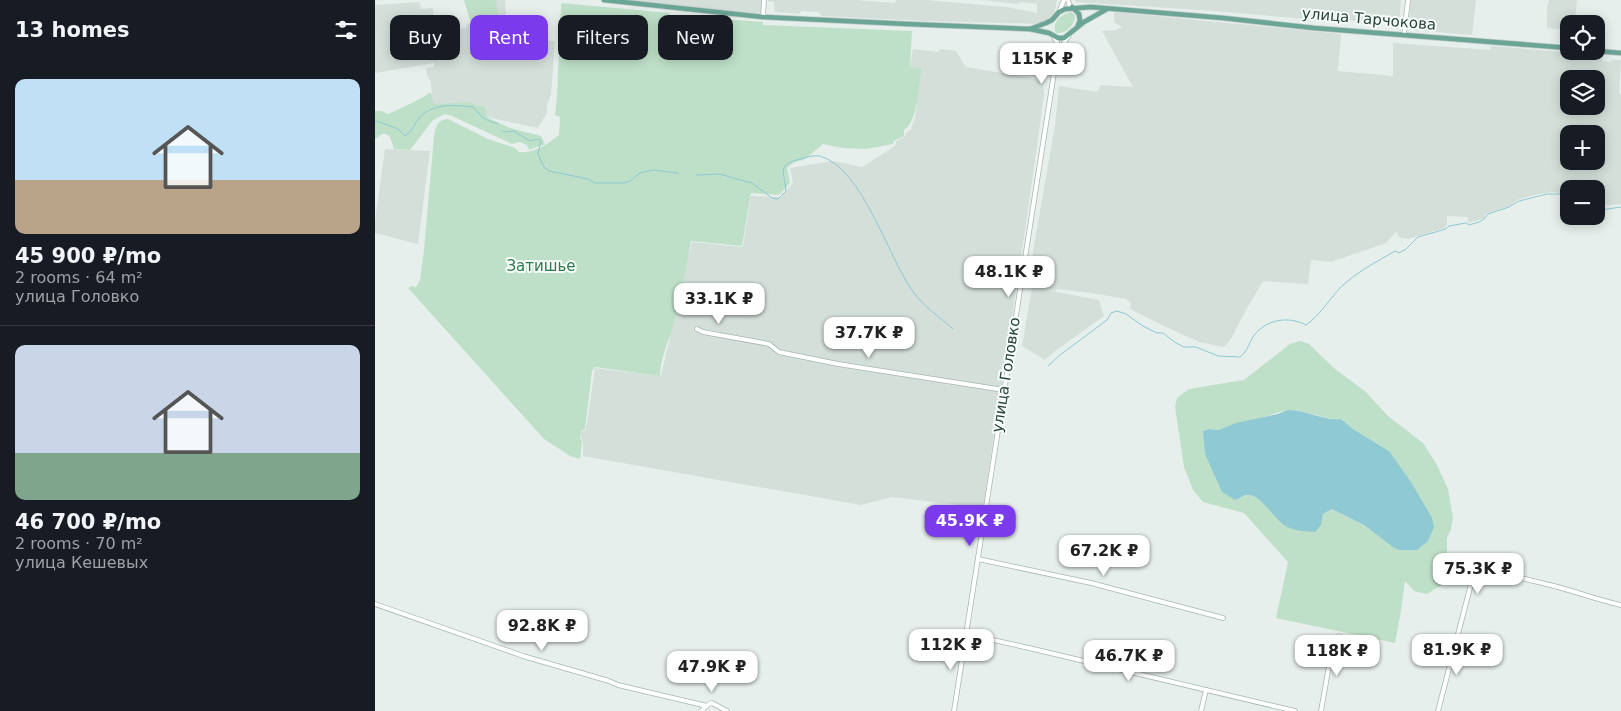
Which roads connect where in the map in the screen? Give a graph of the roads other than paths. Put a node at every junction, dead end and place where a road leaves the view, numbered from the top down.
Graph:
1 (604, 0) edge
2 (764, 0) edge
3 (1064, 0) edge
4 (1068, 0) edge
5 (1408, 0) edge
6 (1071, 7) junction
7 (1108, 8) junction
8 (1059, 12) junction
9 (763, 17) junction
10 (1052, 20) junction
11 (1078, 26) junction
12 (1030, 29) junction
13 (1069, 35) junction
14 (1404, 35) junction
15 (1053, 36) junction
16 (1560, 47) edge
17 (1605, 52) edge
18 (1621, 53) edge
19 (1057, 54) junction
20 (697, 329) dead end
21 (1004, 390) junction
22 (977, 559) junction
23 (375, 604) edge
24 (1621, 605) edge
25 (1223, 618) dead end
26 (966, 634) junction
27 (1339, 636) dead end
28 (1206, 690) junction
29 (707, 706) junction
30 (701, 711) edge
31 (727, 711) edge
32 (954, 711) edge
33 (1201, 711) edge
34 (1295, 711) edge
35 (1321, 711) edge
36 (1438, 711) edge

1 - 9 main road
2 - 9 street
3 - 8 street
4 - 6 street
5 - 14 street
6 - 7 main road, улица Тарчокова
6 - 8 main road
6 - 11 main road
7 - 11 main road
7 - 14 main road, улица Тарчокова
8 - 10 main road
9 - 12 main road
10 - 12 main road
10 - 15 main road
11 - 13 main road
12 - 15 main road
13 - 15 main road
13 - 19 street
14 - 16 main road, улица Тарчокова
15 - 19 street
17 - 18 main road
19 - 21 street, улица Головко
20 - 21 street
21 - 22 street, улица Головко
22 - 25 street
22 - 26 street, улица Головко
23 - 29 street
24 - 36 street
26 - 28 street
26 - 32 street, улица Головко
27 - 35 street
28 - 33 street
28 - 34 street
29 - 30 street
29 - 31 street

